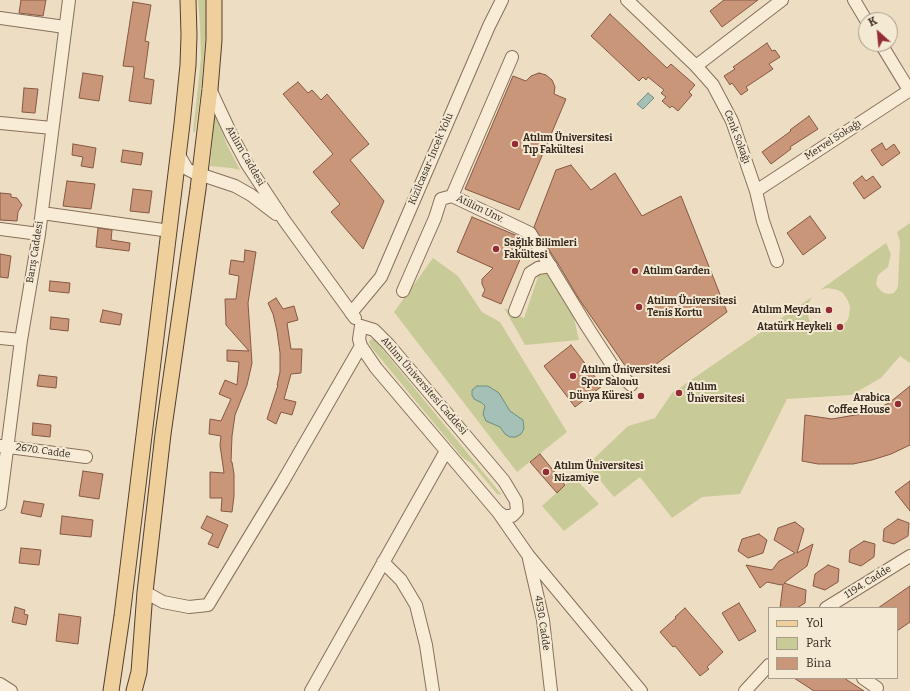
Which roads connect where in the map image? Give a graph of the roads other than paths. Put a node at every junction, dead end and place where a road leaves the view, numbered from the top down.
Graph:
1 (68, 0) edge
2 (188, 0) edge
3 (214, 0) edge
4 (502, 0) edge
5 (627, 0) edge
6 (782, 0) edge
7 (854, 0) edge
8 (861, 12) edge
9 (0, 18) edge
10 (65, 26) junction
11 (886, 52) edge
12 (512, 57) dead end
13 (696, 66) junction
14 (210, 90) junction
15 (910, 90) edge
16 (0, 123) edge
17 (52, 128) junction
18 (179, 155) junction
19 (200, 174) junction
20 (756, 191) junction
21 (452, 196) junction
22 (42, 213) junction
23 (284, 220) junction
24 (0, 229) edge
25 (170, 231) junction
26 (39, 234) junction
27 (777, 261) dead end
28 (551, 266) junction
29 (403, 291) dead end
30 (515, 311) dead end
31 (351, 313) junction
32 (360, 326) junction
33 (0, 338) edge
34 (21, 340) junction
35 (361, 346) junction
36 (631, 385) dead end
37 (4, 446) edge
38 (446, 451) junction
39 (86, 457) dead end
40 (0, 504) edge
41 (498, 512) junction
42 (528, 555) junction
43 (910, 556) edge
44 (383, 562) junction
45 (145, 592) junction
46 (828, 607) edge
47 (768, 666) edge
48 (864, 679) edge
49 (0, 684) edge
50 (878, 688) dead end
51 (11, 691) edge
52 (111, 691) edge
53 (134, 691) edge
54 (311, 691) edge
55 (433, 691) edge
56 (551, 691) edge
57 (641, 691) edge
58 (745, 691) edge

1 - 10 street, Barış Caddesi
2 - 18 main road
3 - 14 main road
4 - 31 street, Kizilcasar-Incek Yolu
5 - 13 street, Cenk Sokağı
6 - 13 street
7 - 8 street
9 - 10 street
10 - 17 street, Barış Caddesi
11 - 15 street
12 - 21 street
13 - 20 street, Cenk Sokağı
14 - 19 main road
14 - 23 street, Atılım Caddesi
15 - 20 street, Mervel Sokağı
16 - 17 street
17 - 22 street, Barış Caddesi
18 - 19 street, Atılım Caddesi
18 - 25 main road
19 - 23 street, Atılım Caddesi
19 - 45 main road
20 - 27 street, Cenk Sokağı
21 - 28 street, Atilim Unv.
21 - 29 street, Atilim Unv.
22 - 25 street
22 - 26 street, Barış Caddesi
23 - 31 street, Atılım Caddesi
24 - 26 street
25 - 52 main road
26 - 34 street, Barış Caddesi
28 - 30 street
28 - 36 street, Atilim Unv.
31 - 32 street, Atılım Caddesi
32 - 35 street
32 - 41 street, Atılım Üniversitesi Caddesi
33 - 34 street
34 - 37 street, Barış Caddesi
35 - 38 street
35 - 45 street
37 - 39 street, 2670. Cadde
37 - 40 street, Barış Caddesi
38 - 41 street
38 - 44 street
41 - 42 street
42 - 56 street, 4530. Cadde
42 - 57 street
43 - 46 street, 1194. Cadde
44 - 54 street
44 - 55 street
45 - 53 main road
47 - 58 street
48 - 50 street
49 - 51 street

